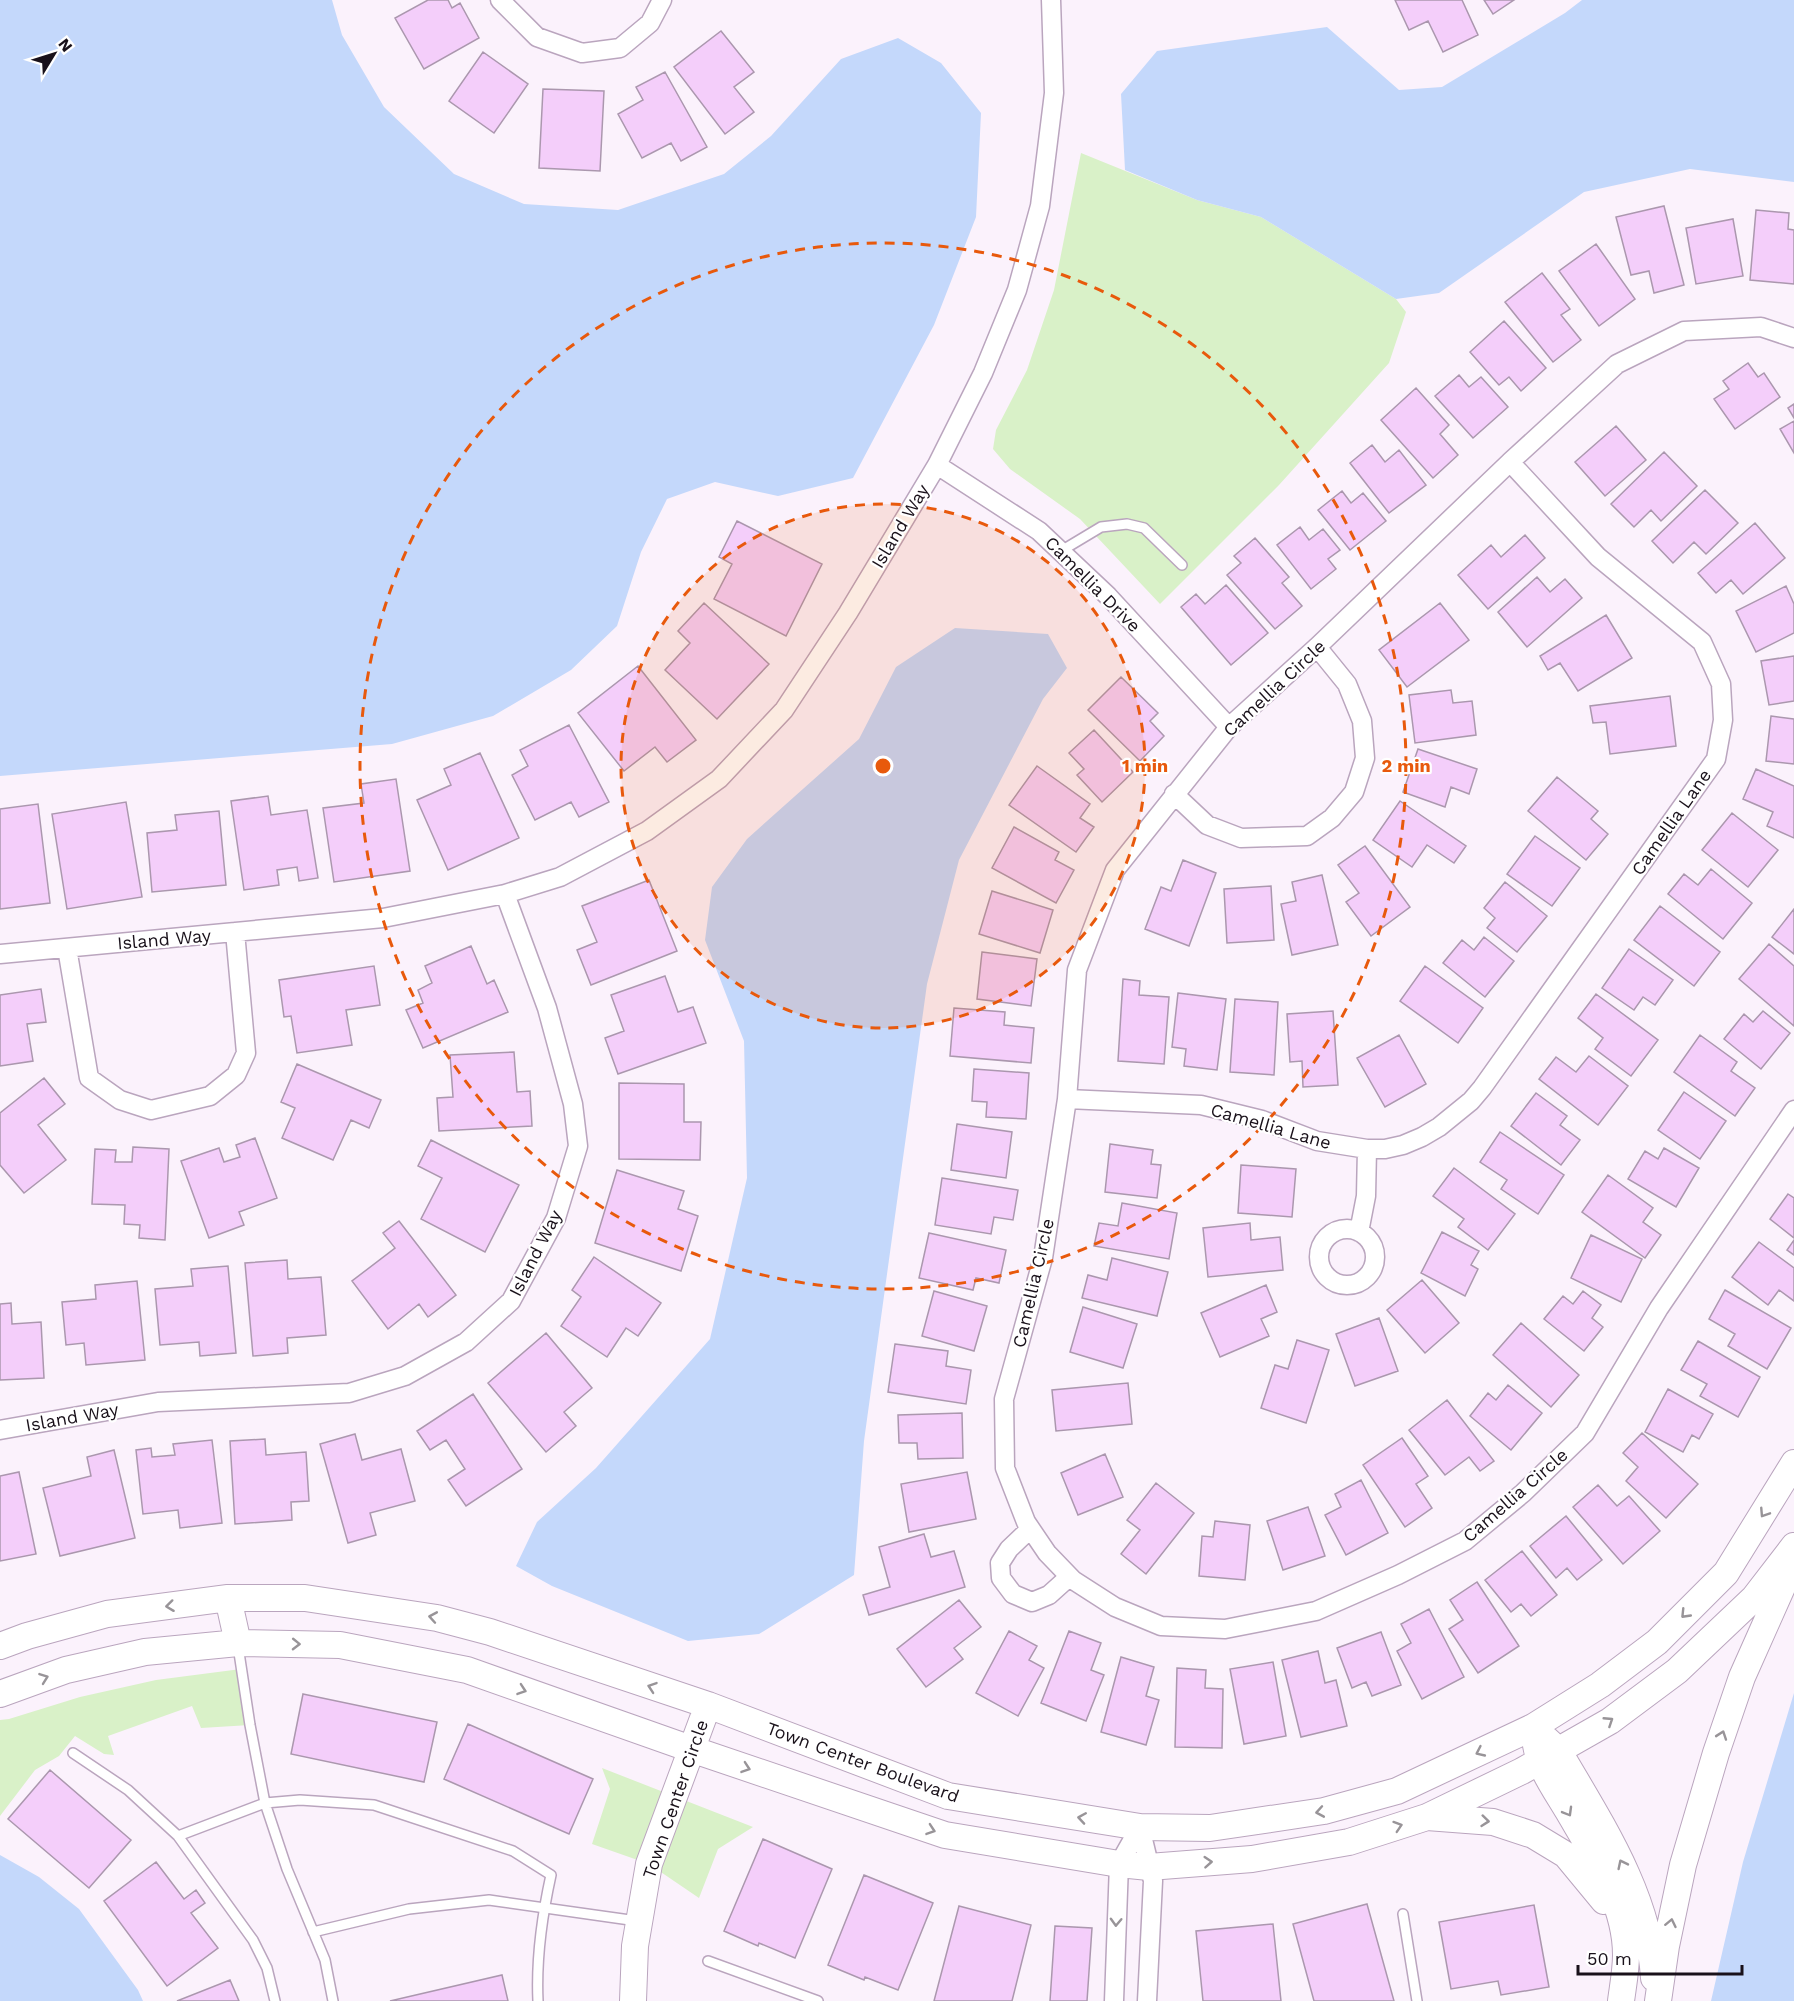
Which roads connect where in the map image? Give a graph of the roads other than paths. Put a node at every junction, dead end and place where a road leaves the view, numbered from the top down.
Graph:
1 (500, 0) edge
2 (662, 0) edge
3 (1051, 0) edge
4 (1794, 338) edge
5 (1510, 462) junction
6 (937, 465) junction
7 (1061, 552) junction
8 (1182, 566) dead end
9 (1317, 647) junction
10 (1229, 727) junction
11 (1174, 794) junction
12 (505, 894) junction
13 (235, 932) junction
14 (67, 948) junction
15 (0, 954) edge
16 (1067, 1099) junction
17 (1794, 1110) edge
18 (1367, 1149) junction
19 (1359, 1232) dead end
20 (0, 1430) edge
21 (1794, 1463) edge
22 (1030, 1529) junction
23 (1794, 1546) edge
24 (1794, 1559) edge
25 (1069, 1576) junction
26 (228, 1598) junction
27 (238, 1643) junction
28 (0, 1646) edge
29 (0, 1694) edge
30 (708, 1705) junction
31 (1533, 1727) junction
32 (691, 1749) junction
33 (73, 1753) dead end
34 (1548, 1756) junction
35 (265, 1803) junction
36 (1427, 1817) junction
37 (1140, 1827) junction
38 (178, 1836) junction
39 (1119, 1864) junction
40 (1149, 1867) junction
41 (544, 1908) junction
42 (1403, 1914) dead end
43 (639, 1922) junction
44 (1623, 1928) junction
45 (313, 1932) junction
46 (708, 1961) dead end
47 (275, 2001) edge
48 (333, 2001) edge
49 (538, 2001) edge
50 (633, 2001) edge
51 (818, 2001) edge
52 (1114, 2001) edge
53 (1147, 2001) edge
54 (1417, 2001) edge
55 (1621, 2001) edge
56 (1656, 2001) edge

1 - 2 street
3 - 6 street, Island Way
4 - 5 street, Camellia Circle
5 - 9 street, Camellia Circle
5 - 18 street, Camellia Lane
6 - 7 street, Camellia Drive
6 - 12 street, Island Way
7 - 8 lane
7 - 10 street, Camellia Drive
9 - 10 street, Camellia Circle
9 - 11 street
10 - 11 street, Camellia Circle
11 - 16 street, Camellia Circle
12 - 13 street, Island Way
12 - 20 street, Island Way
13 - 14 street, Island Way
13 - 14 street
14 - 15 street, Island Way
16 - 18 street, Camellia Lane
16 - 22 street, Camellia Circle
17 - 25 street, Camellia Circle
18 - 19 street
21 -> 31 street, Town Center Boulevard
22 - 25 street, Camellia Circle
22 - 25 street
34 -> 23 street
56 -> 24 street
26 - 27 street
26 -> 28 street, Town Center Boulevard
30 -> 26 street, Town Center Boulevard
29 -> 27 street
27 -> 32 street
27 - 35 lane
30 - 32 street, Town Center Circle
37 -> 30 street, Town Center Boulevard
31 - 34 street
31 -> 37 street, Town Center Boulevard
32 -> 39 street
32 - 43 street, Town Center Circle
33 - 38 lane
34 - 36 street
34 -> 44 street
56 -> 34 street
35 - 38 lane
35 - 41 lane
35 - 45 lane
40 -> 36 street
36 -> 44 street
37 - 39 street
37 - 40 street
38 - 47 lane
39 - 40 street
39 -> 52 street
40 - 53 street
41 - 43 lane
41 - 45 lane
41 - 49 lane
42 - 54 lane
43 - 50 street, Town Center Circle
44 - 55 street
45 - 48 lane
46 - 51 lane

